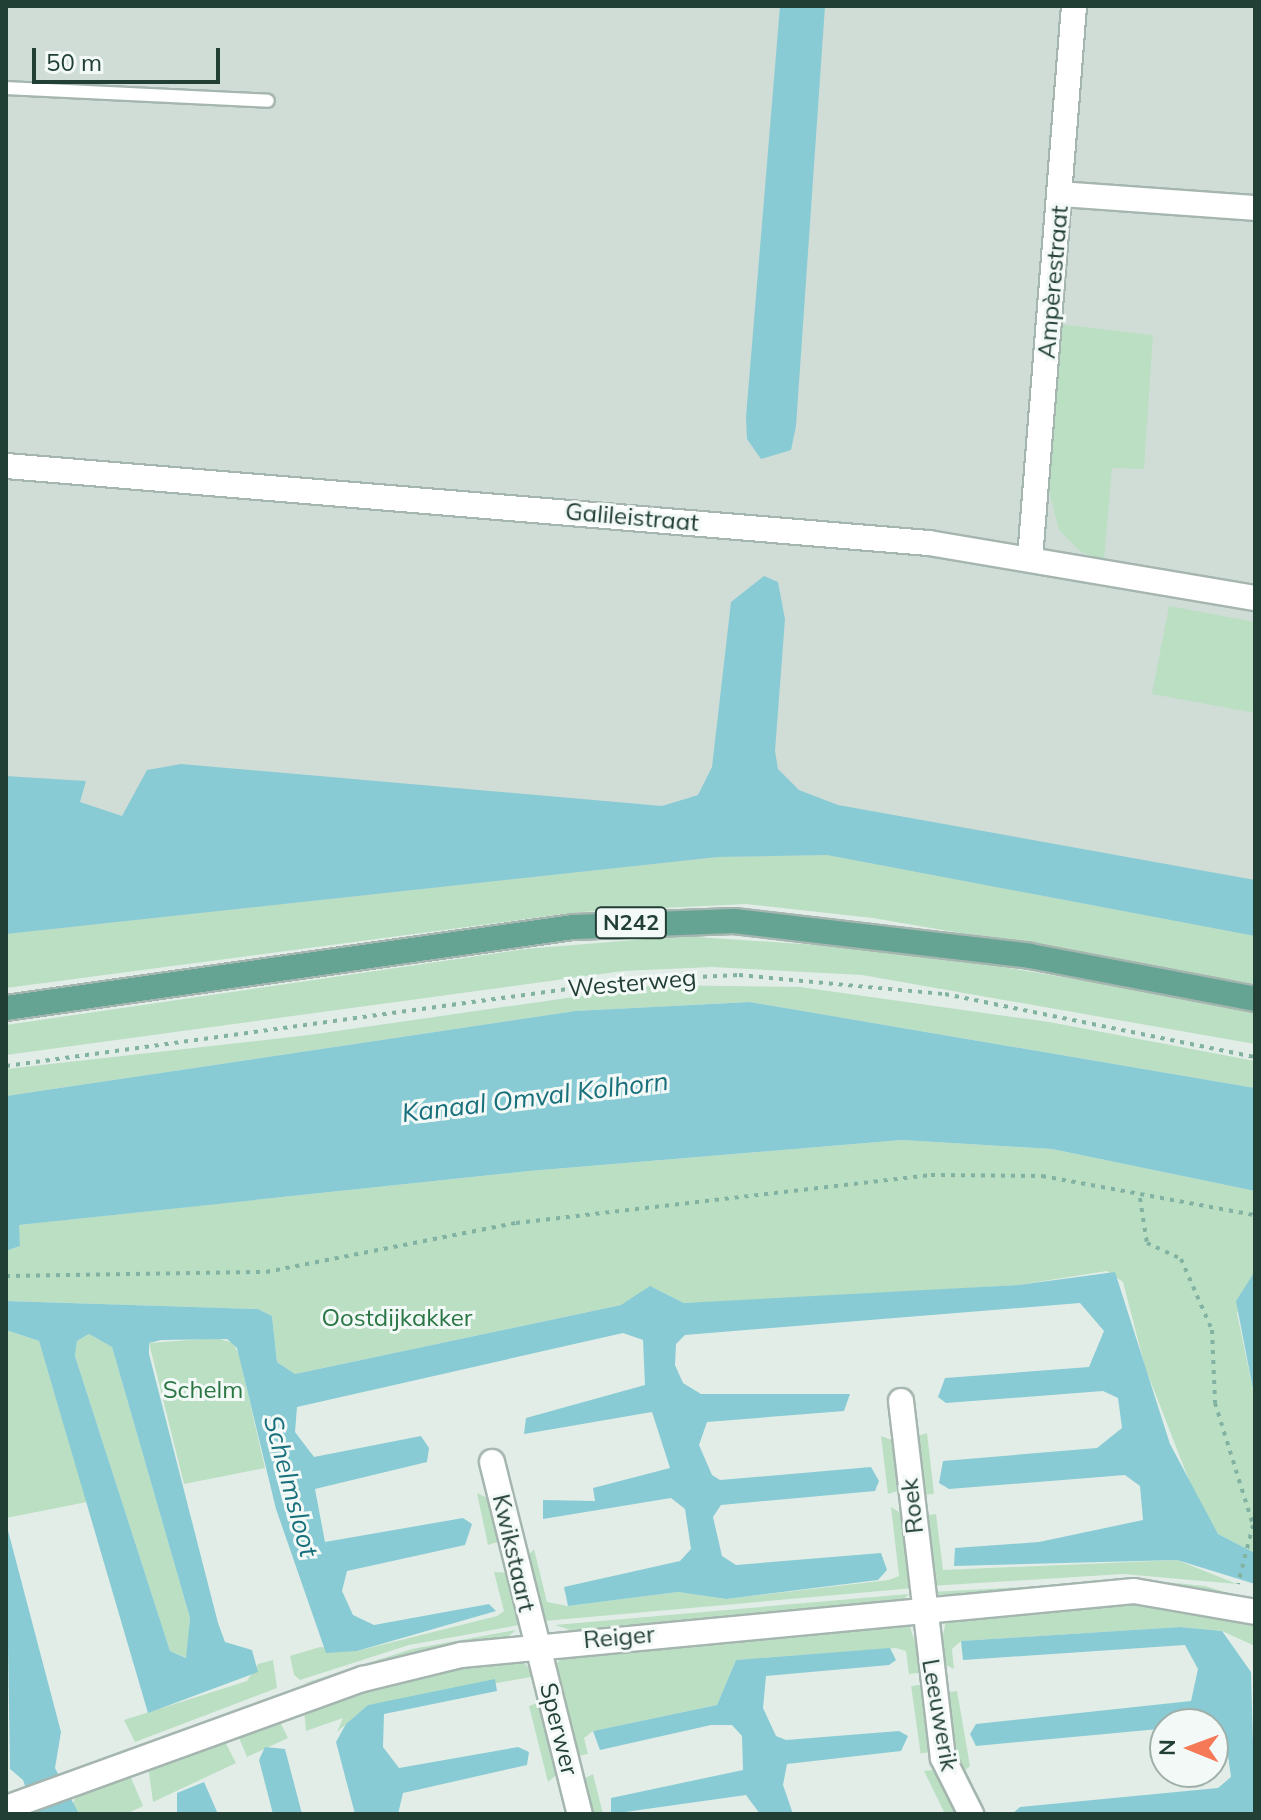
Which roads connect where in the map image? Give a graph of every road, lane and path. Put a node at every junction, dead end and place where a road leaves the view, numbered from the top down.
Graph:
1 (1074, 6) edge
2 (6, 88) edge
3 (268, 101) dead end
4 (1060, 194) junction
5 (1255, 208) edge
6 (6, 466) edge
7 (1030, 558) junction
8 (1255, 598) edge
9 (1255, 999) edge
10 (6, 1008) edge
11 (1255, 1057) edge
12 (6, 1066) edge
13 (1140, 1198) junction
14 (1255, 1215) edge
15 (6, 1276) edge
16 (901, 1401) dead end
17 (492, 1462) dead end
18 (1239, 1584) dead end
19 (923, 1611) junction
20 (1255, 1612) edge
21 (538, 1644) junction
22 (12, 1806) edge
23 (580, 1814) edge
24 (971, 1814) edge

1 - 4 street, Ampèrestraat
2 - 3 lane
4 - 5 street
4 - 7 street, Ampèrestraat
6 - 7 street, Galileistraat
7 - 8 street, Galileistraat
9 - 10 main road, N242
11 - 12 path, Westerweg
13 - 14 path
13 - 15 path
13 - 18 path
16 - 19 street, Roek
17 - 21 street, Kwikstaart
19 - 20 street, Reiger
19 - 21 street, Reiger
19 - 24 street, Leeuwerik
21 - 22 street, Reiger
21 - 23 street, Sperwer

